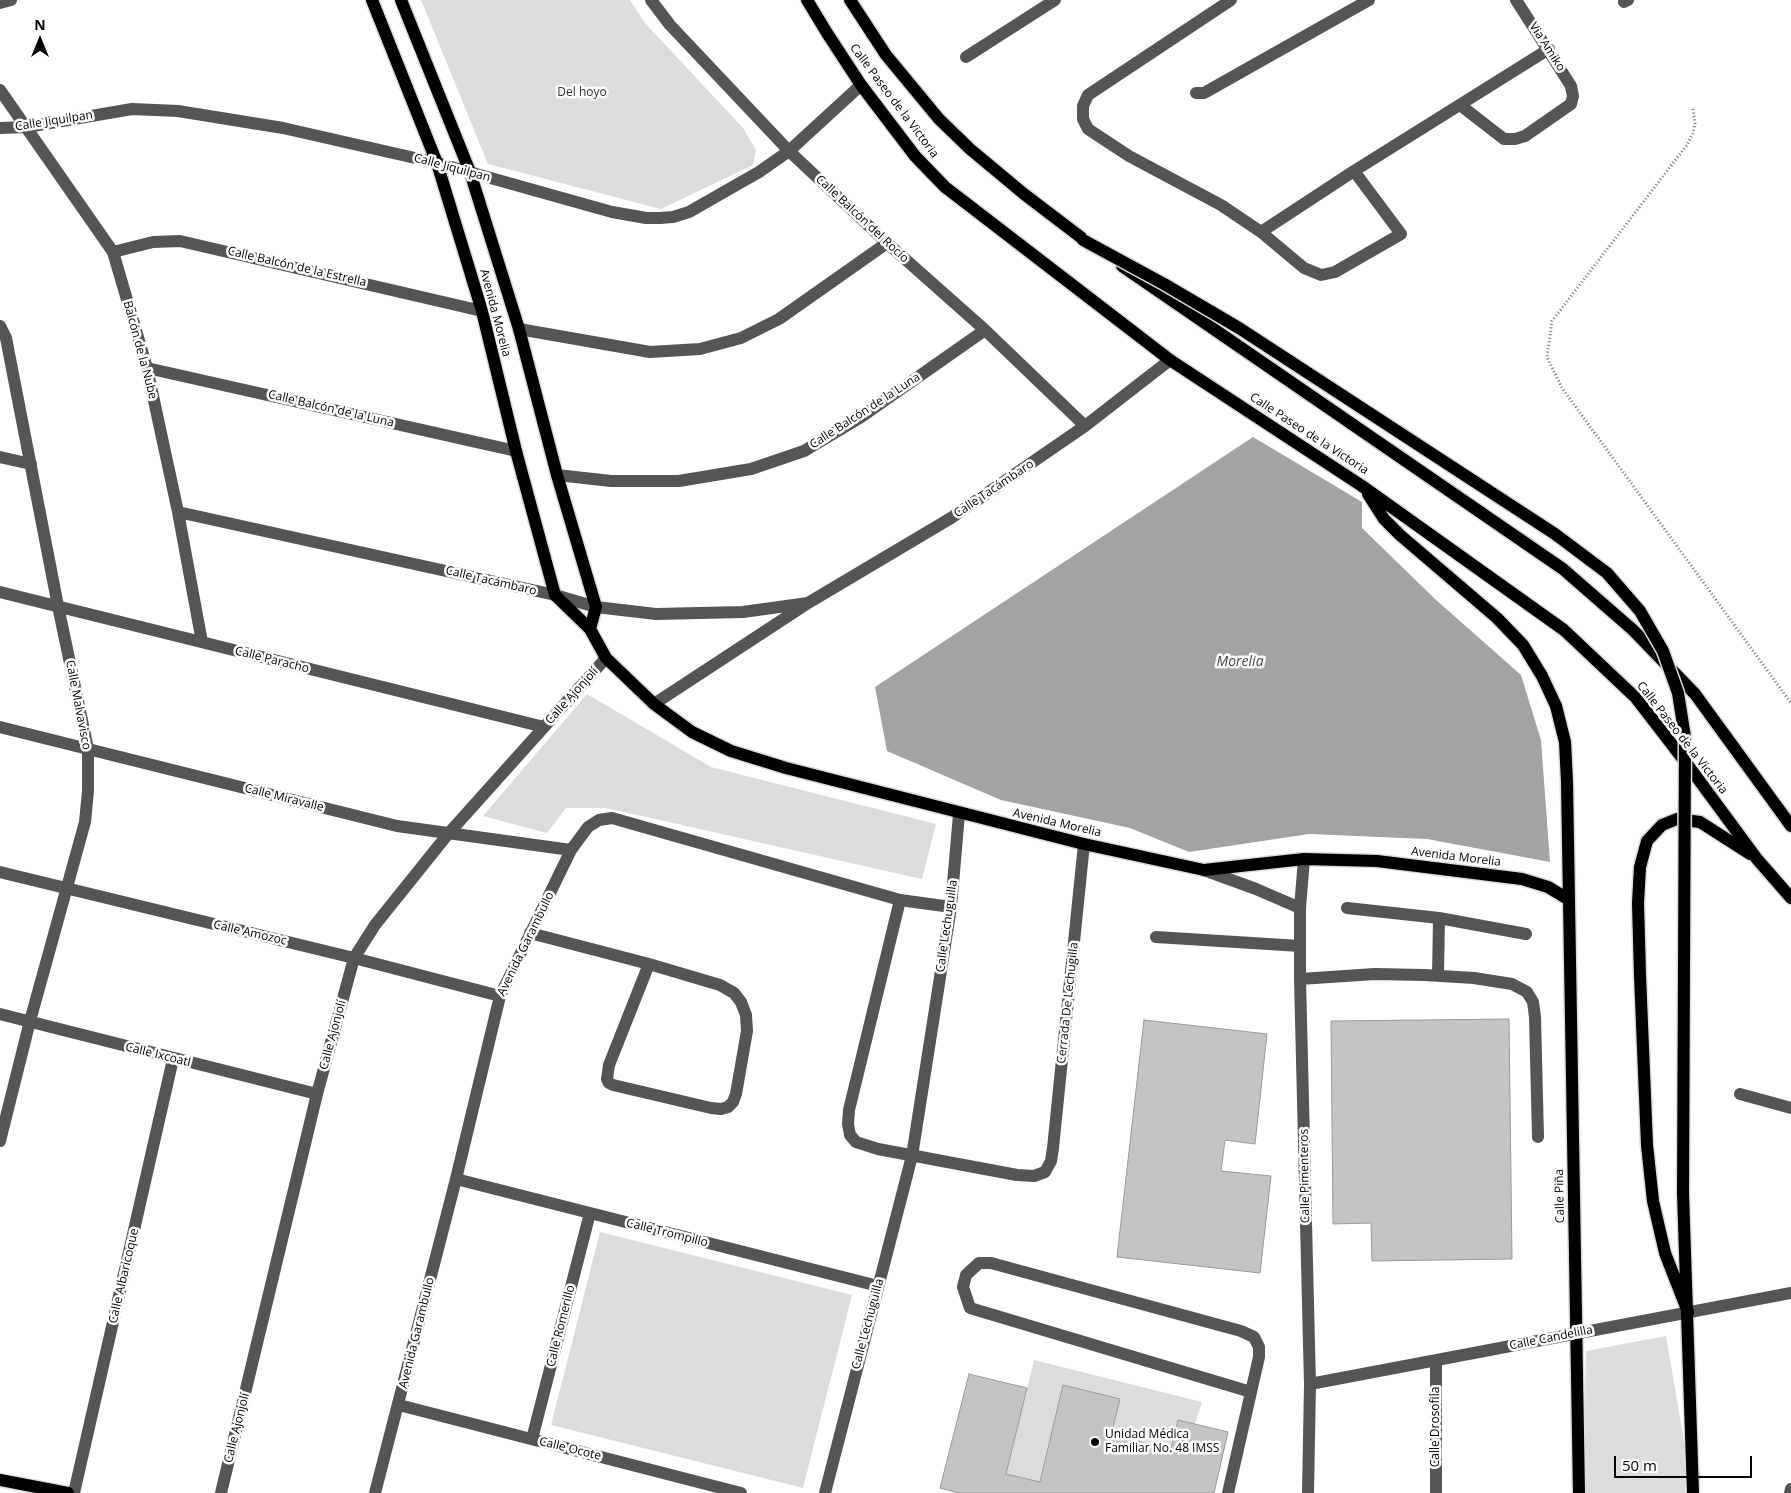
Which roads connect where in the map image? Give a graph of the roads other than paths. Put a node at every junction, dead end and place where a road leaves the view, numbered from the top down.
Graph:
1 (11, 0) edge
2 (372, 0) edge
3 (401, 0) edge
4 (651, 0) edge
5 (807, 0) edge
6 (850, 0) edge
7 (1055, 0) edge
8 (1231, 0) edge
9 (1369, 0) edge
10 (1516, 0) edge
11 (0, 3) edge
12 (1549, 49) junction
13 (966, 57) dead end
14 (862, 85) junction
15 (0, 90) edge
16 (1196, 93) dead end
17 (1460, 105) junction
18 (26, 127) junction
19 (0, 128) edge
20 (789, 151) junction
21 (437, 163) junction
22 (1354, 171) junction
23 (470, 172) junction
24 (1261, 232) junction
25 (1083, 240) junction
26 (887, 243) junction
27 (112, 252) junction
28 (482, 311) junction
29 (0, 326) edge
30 (519, 329) junction
31 (985, 330) junction
32 (1170, 360) junction
33 (147, 368) junction
34 (1085, 426) junction
35 (516, 451) junction
36 (0, 457) edge
37 (31, 464) junction
38 (557, 475) junction
39 (1362, 486) junction
40 (178, 512) junction
41 (0, 592) edge
42 (555, 595) junction
43 (808, 603) junction
44 (58, 606) junction
45 (596, 607) junction
46 (590, 629) junction
47 (202, 642) junction
48 (606, 658) junction
49 (654, 704) junction
50 (0, 727) edge
51 (544, 727) junction
52 (88, 749) junction
53 (959, 814) junction
54 (1791, 826) edge
55 (448, 834) junction
56 (1084, 844) junction
57 (571, 850) junction
58 (1304, 859) junction
59 (1757, 859) junction
60 (1204, 870) junction
61 (0, 872) edge
62 (67, 889) junction
63 (1791, 898) edge
64 (900, 900) junction
65 (1568, 900) junction
66 (951, 907) junction
67 (1300, 908) junction
68 (1347, 908) dead end
69 (1440, 918) junction
70 (530, 933) junction
71 (1526, 934) dead end
72 (1156, 937) dead end
73 (1300, 946) junction
74 (354, 958) junction
75 (649, 964) junction
76 (1438, 976) junction
77 (1300, 979) junction
78 (500, 996) junction
79 (0, 1014) edge
80 (30, 1021) junction
81 (173, 1058) junction
82 (317, 1094) junction
83 (1740, 1094) dead end
84 (1791, 1108) edge
85 (1538, 1137) dead end
86 (0, 1141) edge
87 (912, 1156) junction
88 (456, 1179) junction
89 (590, 1213) junction
90 (878, 1286) junction
91 (1791, 1293) edge
92 (1688, 1312) junction
93 (1576, 1334) junction
94 (1436, 1360) junction
95 (1310, 1384) junction
96 (1251, 1392) junction
97 (399, 1405) junction
98 (532, 1439) junction
99 (0, 1480) edge
100 (1791, 1489) edge
101 (68, 1493) edge
102 (74, 1493) edge
103 (221, 1493) edge
104 (375, 1493) edge
105 (741, 1493) edge
106 (825, 1493) edge
107 (1228, 1493) edge
108 (1308, 1493) edge
109 (1436, 1493) edge
110 (1579, 1493) edge
111 (1693, 1493) edge
112 (1790, 1493) edge

1 - 11 street
2 - 21 main road, Avenida Morelia
3 - 23 main road, Avenida Morelia
4 - 20 street, Calle Balcón del Rocío
5 - 14 main road, Calle Paseo de la Victoria
6 - 25 main road, Calle Paseo de la Victoria
7 - 13 street
8 - 24 street
9 - 16 street
10 - 12 street, Via Amiko
12 - 17 street
12 - 17 street, Via Amiko
14 - 20 street, Calle Jiquilpan
14 - 32 main road, Calle Paseo de la Victoria
15 - 18 street, Balcón de la Nube
17 - 22 street
18 - 19 street, Calle Jiquilpan
18 - 21 street, Calle Jiquilpan
18 - 27 street, Balcón de la Nube
20 - 23 street, Calle Jiquilpan
20 - 26 street, Calle Balcón del Rocío
21 - 23 street, Calle Jiquilpan
21 - 28 main road, Avenida Morelia
22 - 24 street
22 - 24 street
23 - 30 main road, Avenida Morelia
25 - 54 main road, Calle Paseo de la Victoria
25 - 92 main road, bridge
26 - 30 street
26 - 31 street, Calle Balcón del Rocío
27 - 28 street, Calle Balcón de la Estrella
27 - 33 street, Balcón de la Nube
28 - 35 main road, Avenida Morelia
29 - 37 street, Calle Malvavisco
30 - 38 main road, Avenida Morelia
31 - 34 street, Calle Balcón del Rocío
31 - 38 street, Calle Balcón de la Luna
32 - 34 street, Calle Tacámbaro
32 - 39 main road, Calle Paseo de la Victoria
33 - 35 street, Calle Balcón de la Luna
33 - 40 street, Balcón de la Nube
34 - 43 street, Calle Tacámbaro
35 - 42 main road, Avenida Morelia
36 - 37 street
37 - 44 street, Calle Malvavisco
38 - 45 main road, Avenida Morelia
39 - 59 main road, Calle Paseo de la Victoria
39 - 65 main road, Calle Piña
40 - 42 street, Calle Tacámbaro
40 - 47 street, Balcón de la Nube
41 - 44 street, Calle Paracho
42 - 45 street, Calle Tacámbaro
42 - 46 main road, Avenida Morelia
43 - 45 street, Calle Tacámbaro
43 - 49 street, Calle Tacámbaro
44 - 47 street, Calle Paracho
44 - 52 street, Calle Malvavisco
45 - 46 main road
46 - 48 main road, Avenida Morelia
47 - 51 street, Calle Paracho
48 - 49 main road, Avenida Morelia
48 - 51 street, Calle Ajonjolí
49 - 53 main road, Avenida Morelia
50 - 52 street, Calle Miravalle
51 - 55 street, Calle Ajonjolí
52 - 55 street, Calle Miravalle
52 - 62 street, Calle Malvavisco
53 - 56 main road, Avenida Morelia
53 - 66 street, Calle Lechuguilla
55 - 57 street, Calle Miravalle
55 - 74 street, Calle Ajonjolí
56 - 60 main road, Avenida Morelia
56 - 87 street, Cerrada De Lechugilla
57 - 64 street, Avenida Garambullo
57 - 70 street, Avenida Garambullo
58 - 60 main road, Avenida Morelia
58 - 65 main road, Avenida Morelia
58 - 67 street, Calle Pimenteros
59 - 63 main road, Calle Paseo de la Victoria
59 - 92 main road
60 - 67 street
61 - 62 street, Calle Amozoc
62 - 74 street, Calle Amozoc
62 - 80 street, Calle Malvavisco
64 - 66 street, Avenida Garambullo
64 - 87 street
65 - 93 main road, Calle Piña
66 - 87 street, Calle Lechuguilla
67 - 73 street, Calle Pimenteros
68 - 69 street
69 - 71 street
69 - 76 street
70 - 75 street
70 - 78 street, Avenida Garambullo
72 - 73 street
73 - 77 street, Calle Pimenteros
74 - 78 street, Calle Amozoc
74 - 82 street, Calle Ajonjolí
75 - 75 street
76 - 77 street
76 - 85 street
77 - 95 street, Calle Pimenteros
78 - 88 street, Avenida Garambullo
79 - 80 street, Calle Ixcoatl
80 - 81 street, Calle Ixcoatl
80 - 86 street, Calle Malvavisco
81 - 82 street, Calle Ixcoatl
81 - 102 street, Calle Albaricoque
82 - 103 street, Calle Ajonjolí
83 - 84 street
87 - 90 street, Calle Lechuguilla
88 - 89 street, Calle Trompillo
88 - 97 street, Avenida Garambullo
89 - 90 street, Calle Trompillo
89 - 98 street, Calle Romerillo
90 - 106 street, Calle Lechuguilla
91 - 92 street, Calle Candelilla
92 - 93 street, Calle Candelilla
92 - 111 main road
93 - 94 street, Calle Candelilla
93 - 110 main road, Calle Piña
94 - 95 street, Calle Candelilla
94 - 109 street, Calle Drosofila
95 - 108 street, Calle Pimenteros
96 - 96 street
96 - 107 street
97 - 98 street, Calle Ocote
97 - 104 street, Avenida Garambullo
98 - 105 street, Calle Ocote
99 - 101 main road
100 - 112 street

